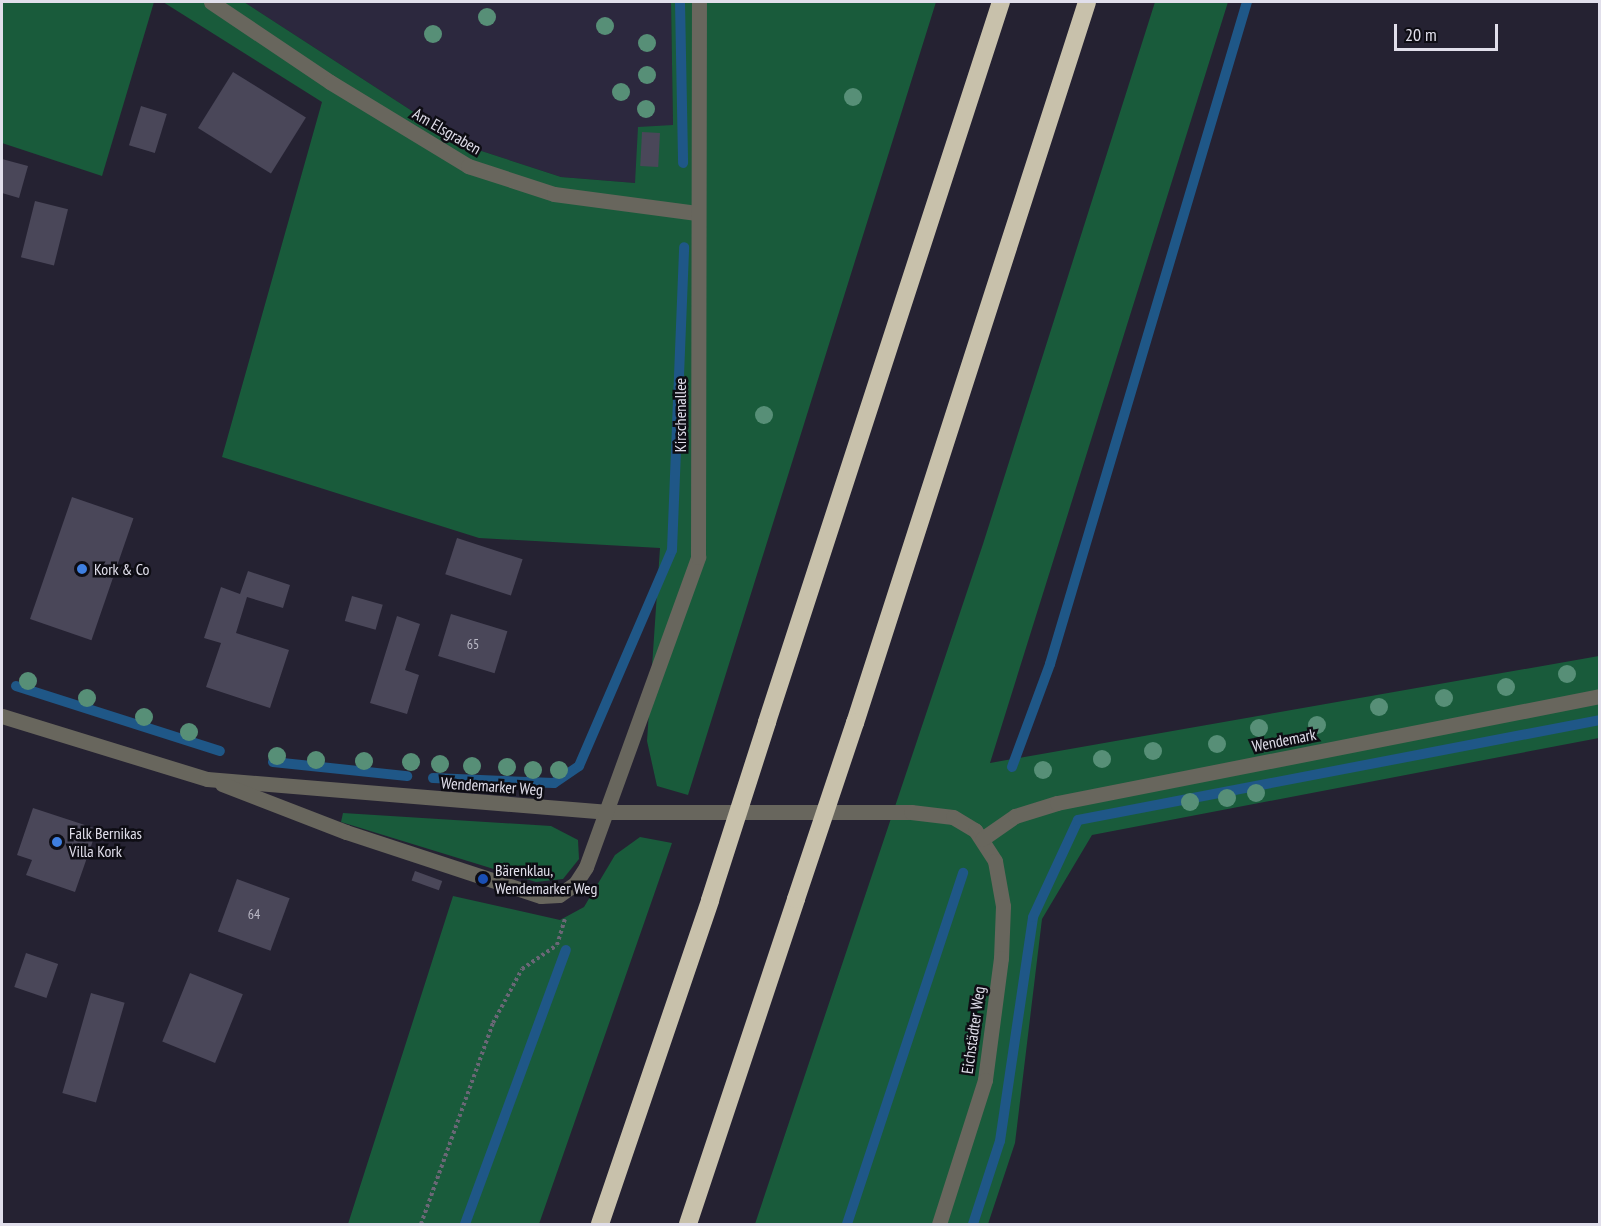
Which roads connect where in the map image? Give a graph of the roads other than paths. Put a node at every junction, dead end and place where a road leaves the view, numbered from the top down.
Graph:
1 (210, 2) edge
2 (699, 2) edge
3 (1000, 2) edge
4 (1087, 2) edge
5 (697, 213) junction
6 (1599, 696) edge
7 (2, 716) edge
8 (207, 779) junction
9 (606, 812) junction
10 (982, 839) junction
11 (600, 1224) edge
12 (688, 1224) edge
13 (939, 1224) edge

1 - 5 street, Am Elsgraben
2 - 5 street, Kirschenallee
3 - 11 highway, bridge
4 - 12 highway, bridge
5 - 9 street, Kirschenallee
6 - 10 street, Wendemark
7 - 8 street, Wendemarker Weg
8 - 9 street, Wendemarker Weg
8 - 9 street, Kirschenallee
9 - 10 street, Wendemarker Weg
10 - 13 street, Eichstädter Weg

